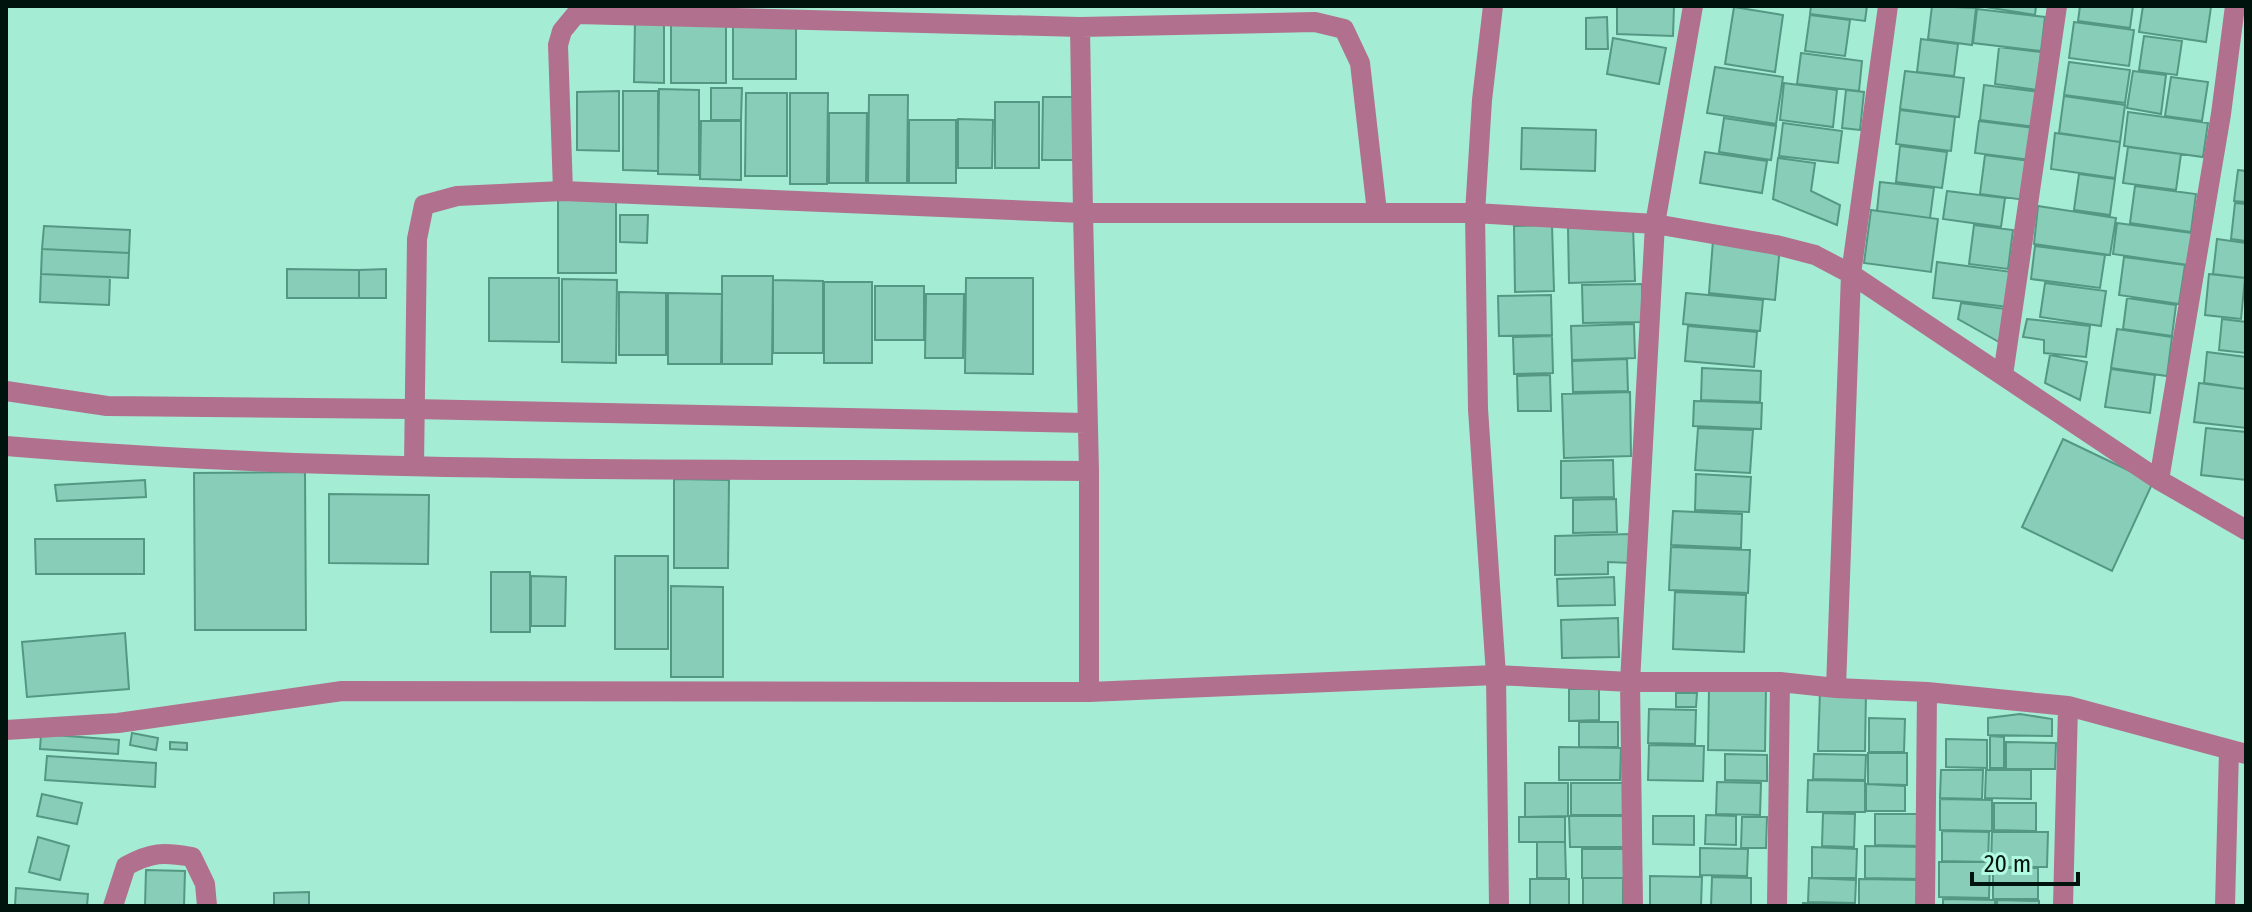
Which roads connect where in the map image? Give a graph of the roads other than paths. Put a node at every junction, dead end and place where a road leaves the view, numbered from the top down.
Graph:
1 (1493, 6) edge
2 (1693, 6) edge
3 (1888, 6) edge
4 (2057, 6) edge
5 (2235, 6) edge
6 (1080, 27) junction
7 (563, 191) junction
8 (1377, 212) junction
9 (1083, 213) junction
10 (1475, 213) junction
11 (1655, 224) junction
12 (1851, 274) junction
13 (2003, 375) junction
14 (6, 391) edge
15 (413, 409) junction
16 (1086, 423) junction
17 (6, 446) edge
18 (414, 466) junction
19 (1089, 471) junction
20 (2159, 480) junction
21 (2246, 530) edge
22 (1496, 675) junction
23 (1630, 682) junction
24 (1780, 682) junction
25 (1836, 688) junction
26 (1089, 692) junction
27 (1927, 692) junction
28 (2068, 706) junction
29 (6, 730) edge
30 (2238, 752) edge
31 (113, 906) edge
32 (207, 906) edge
33 (1499, 906) edge
34 (1633, 906) edge
35 (1777, 906) edge
36 (1925, 906) edge
37 (2063, 906) edge
38 (2225, 906) edge

1 - 10 street
2 - 11 street
3 - 12 street
4 - 13 street
5 - 20 street
6 - 7 street
6 - 8 street
6 - 9 street
7 - 9 street
7 - 15 street
8 - 9 street
8 - 10 street
9 - 16 street
10 - 11 street
10 - 22 street
11 - 12 street
11 - 23 street
12 - 13 street
12 - 25 street
13 - 20 street
14 - 15 street
15 - 16 street
15 - 18 street
16 - 19 street
17 - 18 street
18 - 19 street
19 - 26 street
20 - 21 street
22 - 23 street
22 - 26 street
22 - 33 street
23 - 24 street
23 - 34 street
24 - 25 street
24 - 35 street
25 - 27 street
26 - 29 street
27 - 28 street
27 - 36 street
28 - 30 street
28 - 37 street
30 - 38 street
31 - 32 street

